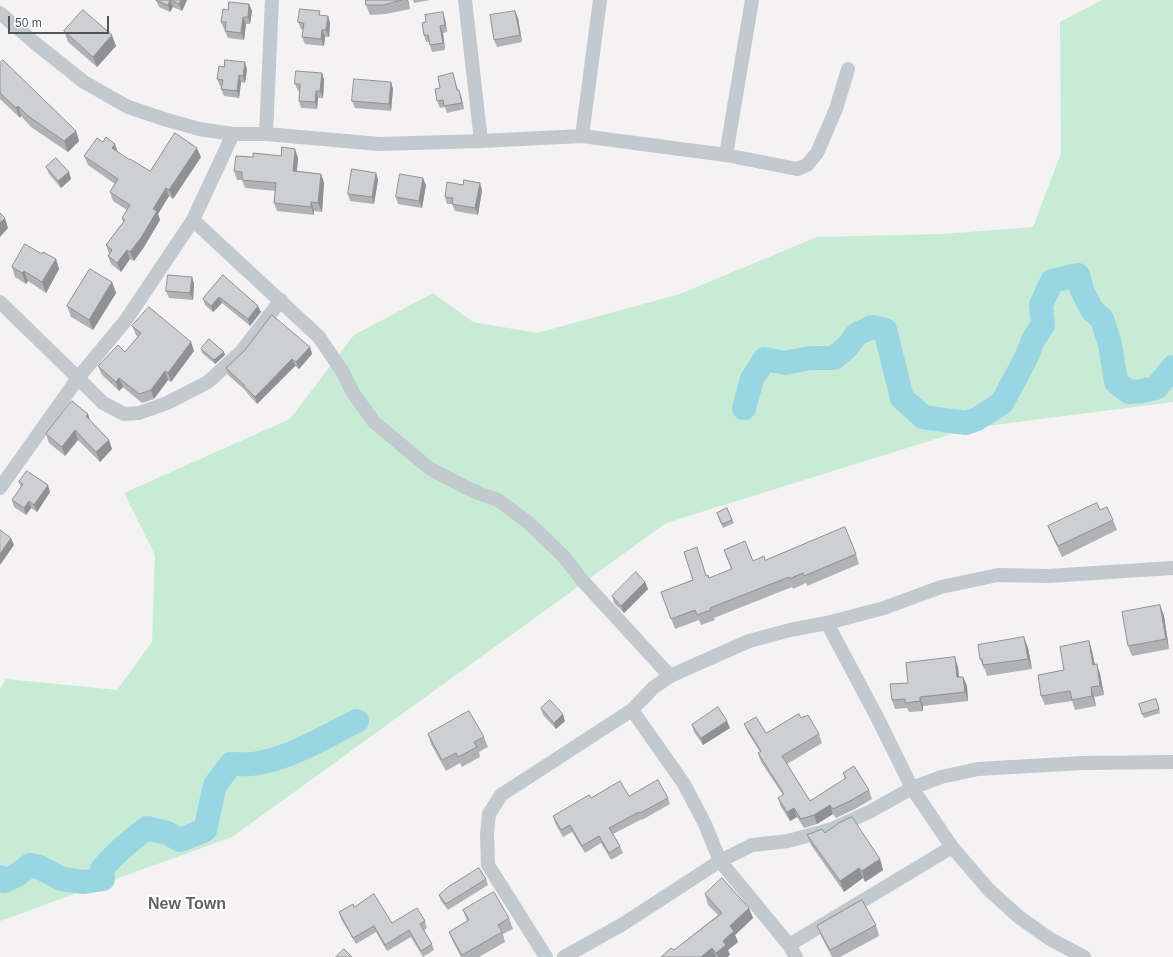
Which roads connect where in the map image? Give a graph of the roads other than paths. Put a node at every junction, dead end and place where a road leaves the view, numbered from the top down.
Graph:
1 (272, 0) edge
2 (465, 0) edge
3 (600, 0) edge
4 (752, 0) edge
5 (0, 13) edge
6 (848, 69) dead end
7 (233, 134) junction
8 (266, 134) junction
9 (582, 136) junction
10 (481, 141) junction
11 (726, 155) junction
12 (193, 220) junction
13 (281, 300) junction
14 (0, 302) edge
15 (78, 378) junction
16 (0, 488) edge
17 (1173, 568) edge
18 (827, 623) junction
19 (670, 676) junction
20 (632, 710) junction
21 (1173, 762) edge
22 (912, 788) junction
23 (952, 847) junction
24 (720, 860) junction
25 (793, 951) edge
26 (546, 957) edge
27 (564, 957) edge
28 (1084, 957) edge

1 - 8 street
2 - 10 street
3 - 9 street
4 - 11 street
5 - 7 street
6 - 11 street
7 - 8 street
7 - 12 street
8 - 10 street
9 - 10 street
9 - 11 street
12 - 13 street
12 - 15 street
13 - 15 street
13 - 19 street
14 - 15 street
15 - 16 street
17 - 18 street
18 - 19 street
18 - 22 street
19 - 20 street
20 - 24 street
20 - 26 street
21 - 22 street
22 - 23 street
22 - 24 street
23 - 25 street
23 - 28 street
24 - 25 street
24 - 27 street

